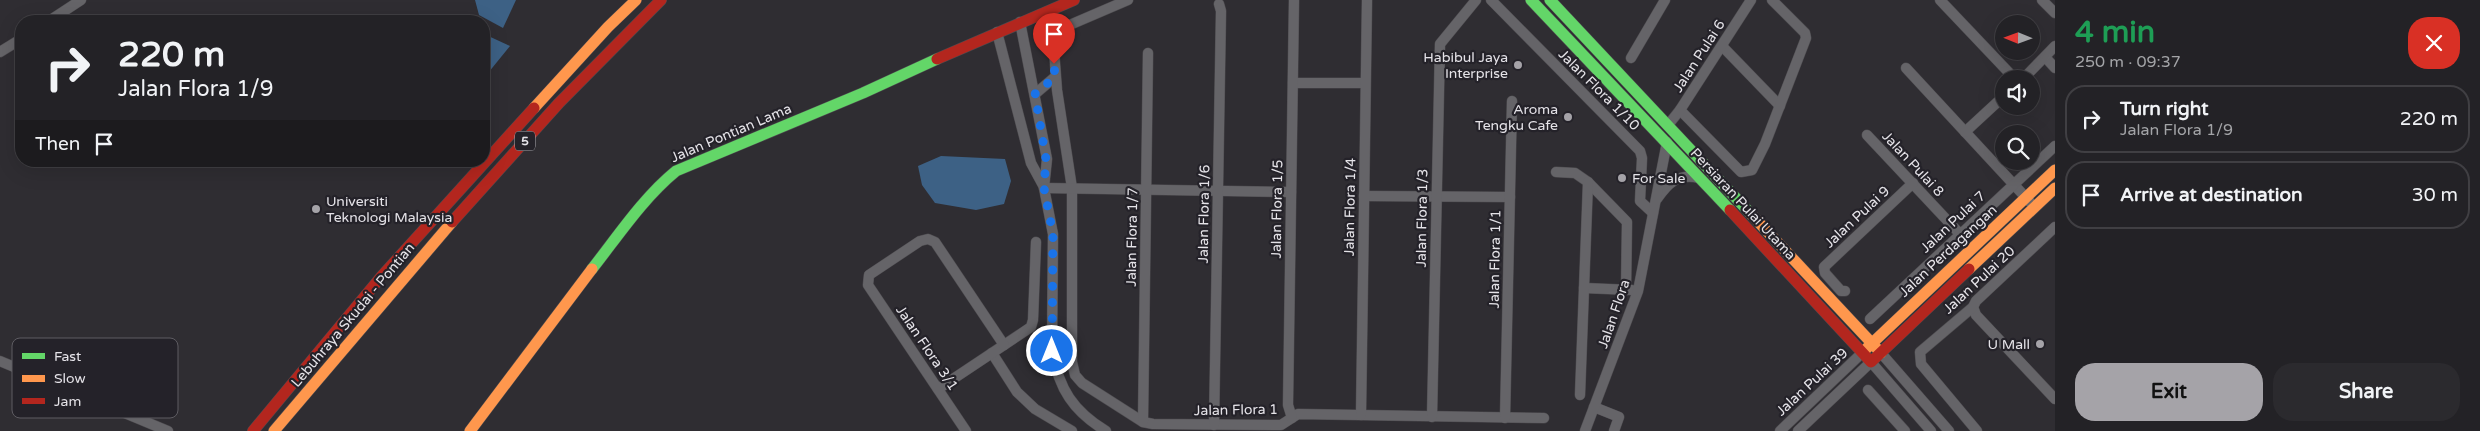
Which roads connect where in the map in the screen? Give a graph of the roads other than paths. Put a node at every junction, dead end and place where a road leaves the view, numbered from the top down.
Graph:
1 (81, 0) edge
2 (636, 0) edge
3 (661, 0) edge
4 (1074, 0) edge
5 (1128, 0) edge
6 (1294, 0) edge
7 (1367, 0) edge
8 (1476, 0) edge
9 (1490, 0) edge
10 (1531, 0) edge
11 (1550, 0) edge
12 (1665, 0) edge
13 (1751, 0) edge
14 (1772, 0) edge
15 (1940, 0) edge
16 (2042, 0) edge
17 (1219, 4) dead end
18 (2055, 13) edge
19 (58, 15) edge
20 (1020, 22) junction
21 (997, 32) junction
22 (15, 43) edge
23 (1722, 46) junction
24 (2055, 46) edge
25 (0, 52) edge
26 (1148, 53) dead end
27 (2045, 57) junction
28 (1631, 58) dead end
29 (1030, 68) junction
30 (1906, 68) dead end
31 (2055, 68) edge
32 (2006, 70) edge
33 (2031, 70) edge
34 (1051, 80) junction
35 (1293, 83) junction
36 (1366, 83) junction
37 (1035, 94) junction
38 (1512, 101) dead end
39 (1995, 104) edge
40 (1780, 106) junction
41 (1680, 110) junction
42 (1668, 125) junction
43 (1965, 132) junction
44 (1867, 135) dead end
45 (1667, 142) junction
46 (2055, 146) edge
47 (490, 157) edge
48 (481, 167) edge
49 (2055, 170) edge
50 (1556, 172) dead end
51 (1699, 178) junction
52 (1588, 182) junction
53 (1912, 183) junction
54 (2013, 184) junction
55 (1044, 188) junction
56 (1072, 188) junction
57 (2055, 188) edge
58 (1146, 189) junction
59 (1218, 191) junction
60 (1292, 192) junction
61 (1364, 196) junction
62 (1437, 196) junction
63 (1510, 196) junction
64 (2026, 198) junction
65 (1655, 202) junction
66 (2035, 207) junction
67 (1653, 214) junction
68 (2055, 227) edge
69 (1960, 234) junction
70 (1036, 242) dead end
71 (1584, 288) junction
72 (1626, 290) junction
73 (1638, 291) junction
74 (1845, 291) dead end
75 (1973, 307) junction
76 (1870, 319) dead end
77 (1872, 343) junction
78 (1004, 345) junction
79 (992, 353) junction
80 (1862, 353) junction
81 (1880, 353) junction
82 (0, 361) edge
83 (1870, 362) junction
84 (12, 366) edge
85 (938, 388) junction
86 (1868, 390) dead end
87 (1580, 395) dead end
88 (2055, 399) edge
89 (1594, 407) junction
90 (1361, 415) junction
91 (1432, 417) junction
92 (137, 418) edge
93 (1292, 418) junction
94 (1505, 418) junction
95 (1544, 418) dead end
96 (1143, 422) junction
97 (1214, 425) junction
98 (168, 431) edge
99 (253, 431) edge
100 (274, 431) edge
101 (470, 431) edge
102 (966, 431) edge
103 (1072, 431) edge
104 (1106, 431) edge
105 (1584, 431) edge
106 (1614, 431) edge
107 (1780, 431) edge
108 (1798, 431) edge
109 (1905, 431) edge
110 (1931, 431) edge
111 (1949, 431) edge
112 (1977, 431) edge

1 - 19 street
2 - 47 main road, Lebuhraya Skudai - Pontian / 5
3 - 100 main road, Lebuhraya Skudai - Pontian / 5
4 - 20 main road, Jalan Pontian Lama
5 - 34 street
6 - 35 street, Jalan Flora 1/5
7 - 36 street, Jalan Flora 1/4
8 - 62 street, Jalan Flora 1/3
9 - 67 street, Jalan Flora 1/10
10 - 45 main road, Persiaran Pulai Utama
11 - 42 main road, Persiaran Pulai Utama
12 - 28 street
13 - 23 street, Jalan Pulai 6
14 - 40 street
15 - 32 street
16 - 18 street
17 - 59 street, Jalan Flora 1/6
20 - 21 main road, Jalan Pontian Lama
20 - 29 street
21 - 55 street
21 - 101 main road, Jalan Pontian Lama
22 - 25 street
23 - 40 street
23 - 41 street, Jalan Pulai 6
24 - 27 street
26 - 58 street, Jalan Flora 1/7
27 - 31 street
27 - 33 street
29 - 34 street
29 - 37 street
30 - 43 street
34 - 37 street
34 - 56 street
35 - 36 street
35 - 60 street, Jalan Flora 1/5
36 - 61 street, Jalan Flora 1/4
37 - 55 street
38 - 63 street, Jalan Flora 1/1
39 - 43 street
40 - 41 street
41 - 42 street, Jalan Pulai 6
42 - 77 main road, Persiaran Pulai Utama
43 - 54 street
44 - 53 street, Jalan Pulai 8
45 - 51 main road, Persiaran Pulai Utama
45 - 65 street, Jalan Flora
46 - 54 street, Jalan Pulai 7
48 - 99 main road, Lebuhraya Skudai - Pontian / 5
49 - 64 main road, Jalan Perdagangan
50 - 52 street
51 - 65 street
51 - 80 main road, Persiaran Pulai Utama
52 - 71 street
52 - 72 street
53 - 69 street, Jalan Pulai 8
53 - 74 street, Jalan Pulai 9
54 - 64 street
54 - 69 street, Jalan Pulai 7
55 - 56 street
55 - 104 street
56 - 58 street
56 - 96 street, Jalan Flora 1
57 - 66 main road, Jalan Perdagangan
58 - 59 street
58 - 96 street, Jalan Flora 1/7
59 - 60 street
59 - 97 street, Jalan Flora 1/6
60 - 93 street, Jalan Flora 1/5
61 - 62 street
61 - 90 street, Jalan Flora 1/4
62 - 63 street
62 - 91 street, Jalan Flora 1/3
63 - 94 street, Jalan Flora 1/1
64 - 66 street
64 - 77 main road, Jalan Perdagangan
65 - 67 street, Jalan Flora
66 - 81 main road, Jalan Perdagangan
67 - 73 street, Jalan Flora
68 - 75 street, Jalan Pulai 20
69 - 76 street, Jalan Pulai 7
70 - 78 street
71 - 72 street
71 - 87 street
72 - 73 street
73 - 89 street, Jalan Flora
75 - 88 street
75 - 112 street, Jalan Pulai 20
77 - 80 main road, Jalan Perdagangan
77 - 81 main road, Persiaran Pulai Utama
78 - 79 street
78 - 85 street, Jalan Flora 3/1
79 - 85 street
79 - 103 street
80 - 83 main road, Persiaran Pulai Utama
80 - 107 street, Jalan Pulai 39
81 - 83 main road, Jalan Perdagangan
81 - 111 street, Persiaran Pulai Utama
82 - 84 street
83 - 108 street, Jalan Pulai 39
83 - 110 street, Persiaran Pulai Utama
85 - 102 street, Jalan Flora 3/1
86 - 109 street
89 - 105 street, Jalan Flora
89 - 106 street
90 - 91 street, Jalan Flora 1
90 - 93 street, Jalan Flora 1
91 - 94 street, Jalan Flora 1
92 - 98 street
93 - 97 street, Jalan Flora 1
94 - 95 street, Jalan Flora 1
96 - 97 street, Jalan Flora 1

